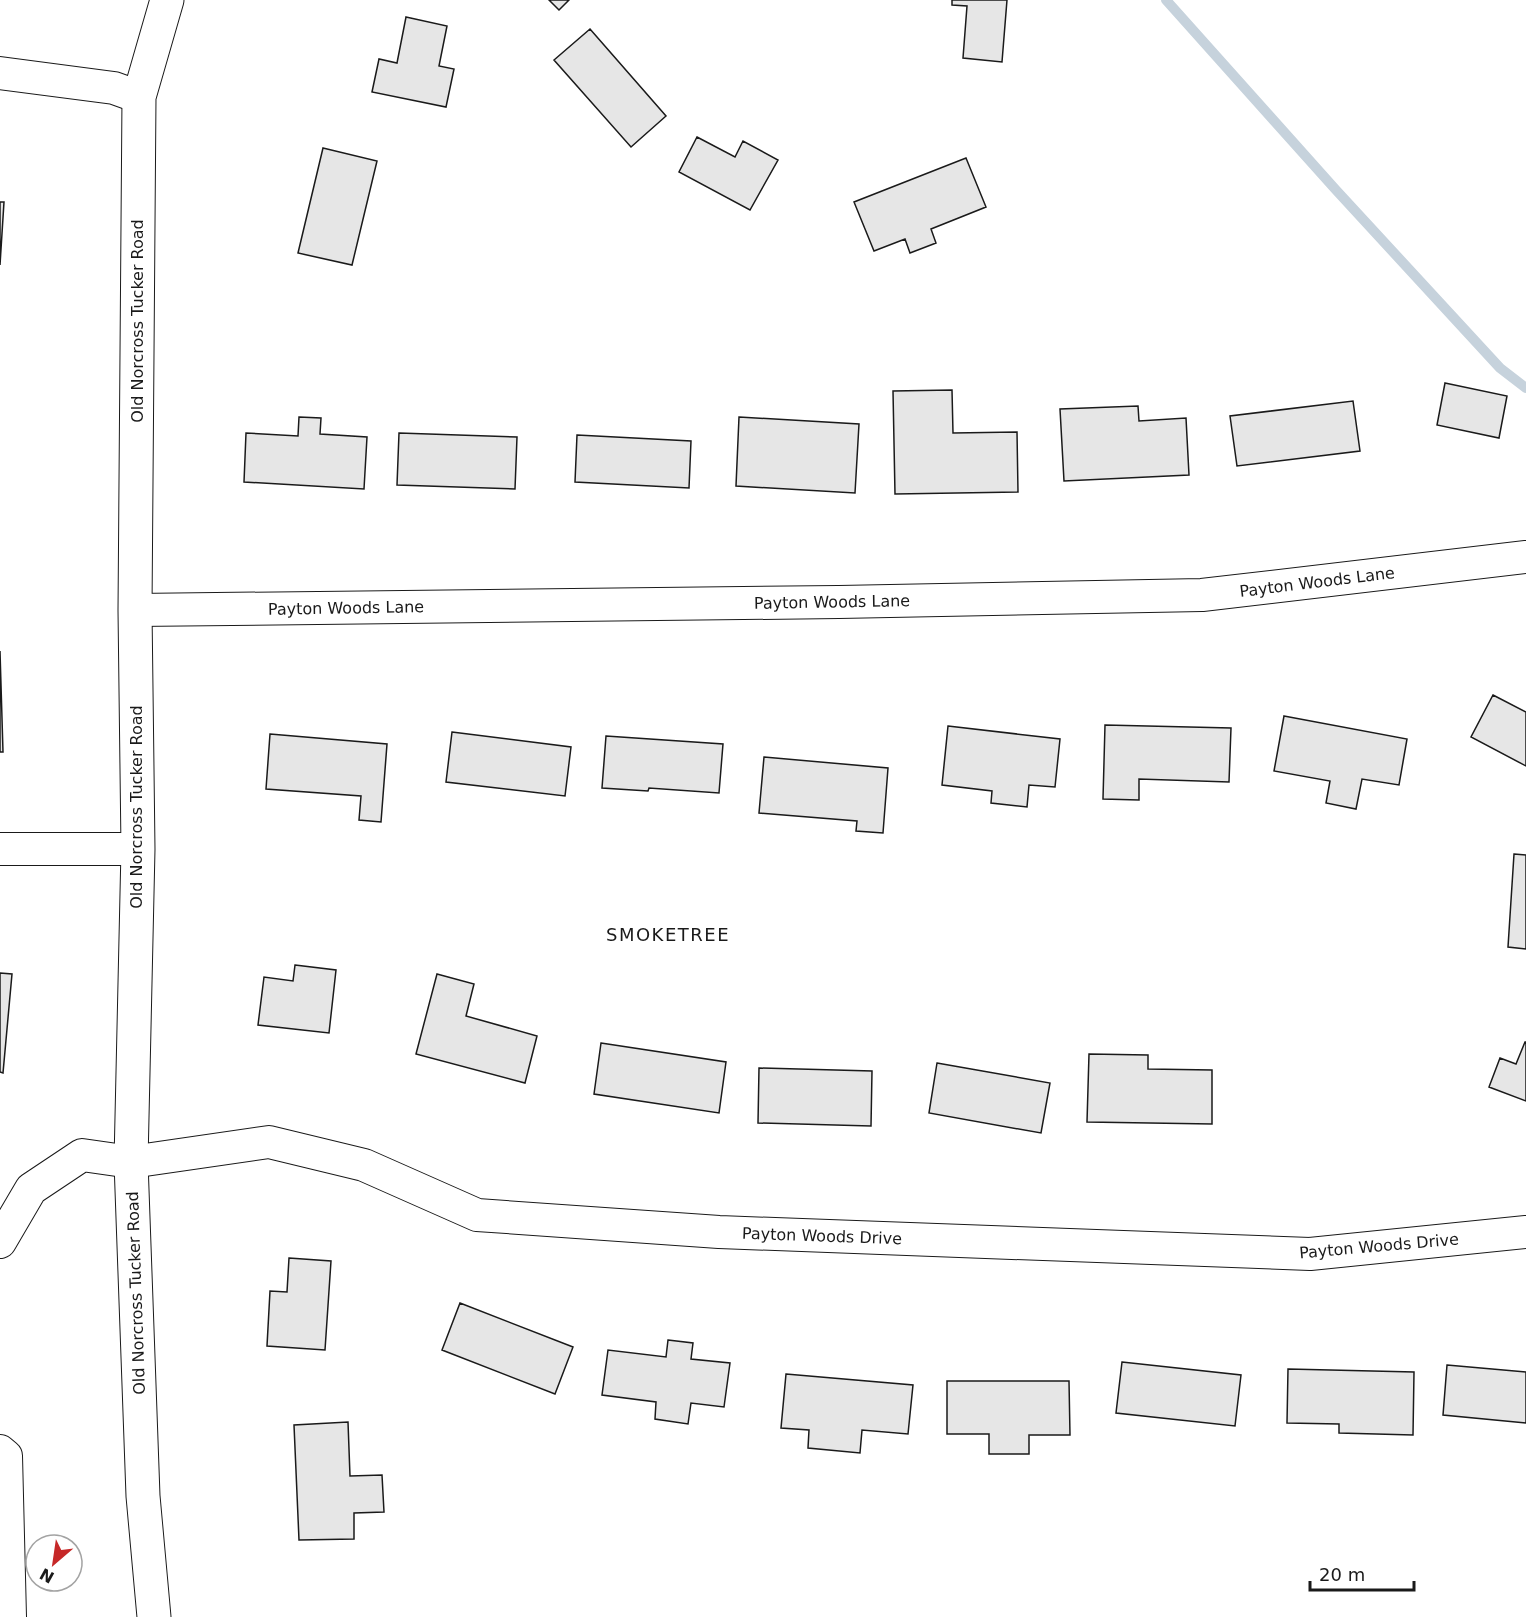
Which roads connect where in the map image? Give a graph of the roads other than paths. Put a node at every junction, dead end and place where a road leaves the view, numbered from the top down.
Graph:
1 (167, 0) edge
2 (0, 73) edge
3 (139, 97) junction
4 (1526, 557) edge
5 (135, 610) junction
6 (0, 849) edge
7 (138, 849) junction
8 (131, 1162) junction
9 (1526, 1232) edge
10 (0, 1242) edge
11 (0, 1451) edge
12 (10, 1617) edge
13 (154, 1617) edge

1 - 3 street, Old Norcross Tucker Road
2 - 3 street
3 - 5 street, Old Norcross Tucker Road
4 - 5 street, Payton Woods Lane
5 - 7 street, Old Norcross Tucker Road
6 - 7 street
7 - 8 street, Old Norcross Tucker Road
8 - 9 street, Payton Woods Drive
8 - 10 street, Payton Woods Drive
8 - 13 street, Old Norcross Tucker Road
11 - 12 street

